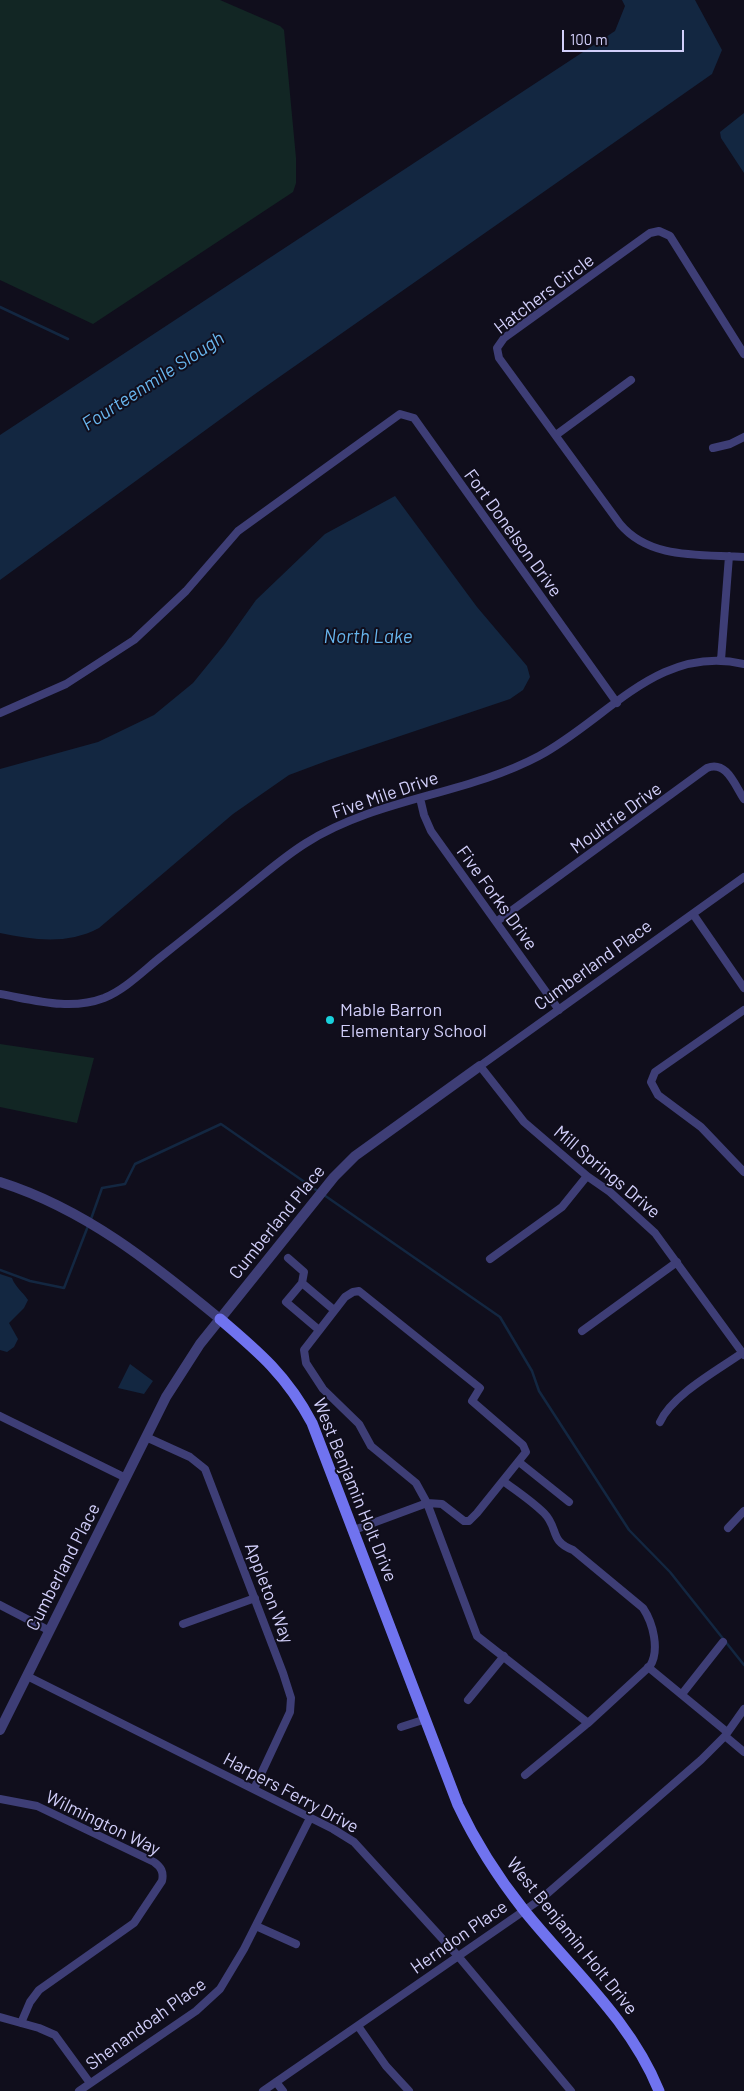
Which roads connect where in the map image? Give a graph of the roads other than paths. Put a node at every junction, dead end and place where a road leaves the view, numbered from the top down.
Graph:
1 (744, 354) edge
2 (632, 380) dead end
3 (556, 435) junction
4 (744, 437) edge
5 (712, 448) dead end
6 (729, 556) junction
7 (744, 557) edge
8 (721, 660) junction
9 (744, 664) edge
10 (617, 703) junction
11 (0, 713) edge
12 (420, 798) junction
13 (744, 799) edge
14 (744, 877) edge
15 (693, 914) junction
16 (496, 922) junction
17 (744, 988) edge
18 (0, 994) edge
19 (559, 1010) junction
20 (744, 1010) edge
21 (480, 1066) junction
22 (744, 1172) edge
23 (588, 1176) junction
24 (0, 1182) edge
25 (288, 1258) dead end
26 (490, 1259) dead end
27 (677, 1262) junction
28 (302, 1283) junction
29 (334, 1310) junction
30 (220, 1319) junction
31 (319, 1330) junction
32 (582, 1331) dead end
33 (743, 1354) edge
34 (0, 1416) edge
35 (660, 1422) dead end
36 (146, 1438) junction
37 (519, 1462) junction
38 (126, 1478) junction
39 (504, 1481) junction
40 (569, 1502) dead end
41 (427, 1503) junction
42 (744, 1511) edge
43 (728, 1528) dead end
44 (354, 1530) junction
45 (255, 1598) junction
46 (0, 1605) edge
47 (183, 1624) dead end
48 (50, 1631) junction
49 (723, 1642) dead end
50 (504, 1656) junction
51 (648, 1667) junction
52 (27, 1676) junction
53 (682, 1694) junction
54 (468, 1700) dead end
55 (744, 1709) edge
56 (426, 1719) junction
57 (588, 1723) junction
58 (401, 1727) dead end
59 (0, 1730) edge
60 (726, 1734) junction
61 (744, 1752) edge
62 (526, 1776) dead end
63 (254, 1789) junction
64 (0, 1799) edge
65 (310, 1818) junction
66 (524, 1910) junction
67 (256, 1926) junction
68 (296, 1944) dead end
69 (458, 1956) junction
70 (0, 2017) edge
71 (21, 2023) junction
72 (358, 2026) junction
73 (276, 2082) junction
74 (90, 2083) junction
75 (79, 2091) edge
76 (264, 2091) edge
77 (283, 2091) edge
78 (409, 2091) edge
79 (571, 2091) edge
80 (659, 2091) edge

1 - 3 street, Hatchers Circle
2 - 3 street
3 - 6 street, Hatchers Circle
4 - 5 street
6 - 7 street, Hatchers Circle
6 - 8 street
8 - 9 street, Five Mile Drive
8 - 10 street, Five Mile Drive
10 - 11 street, Fort Donelson Drive
10 - 12 street, Five Mile Drive
12 - 16 street, Five Forks Drive
12 - 18 street, Five Mile Drive
13 - 16 street, Moultrie Drive
14 - 15 street, Cumberland Place
15 - 17 street
15 - 19 street, Cumberland Place
16 - 19 street, Five Forks Drive
19 - 21 street, Cumberland Place
20 - 22 street
21 - 23 street, Mill Springs Drive
21 - 30 street, Cumberland Place
23 - 26 street
23 - 27 street, Mill Springs Drive
24 - 30 street, West Benjamin Holt Drive
25 - 28 street
27 - 32 street
27 - 33 street, Mill Springs Drive
28 - 29 street
28 - 31 street
29 - 31 street
29 - 37 street
30 - 36 street, Cumberland Place
30 - 44 main road, West Benjamin Holt Drive
31 - 41 street
33 - 35 street
34 - 38 street
36 - 38 street, Cumberland Place
36 - 45 street, Appleton Way
37 - 39 street
37 - 40 street
38 - 48 street, Cumberland Place
39 - 41 street
39 - 51 street
41 - 44 street
41 - 50 street
42 - 43 street
44 - 56 main road, West Benjamin Holt Drive
45 - 47 street
45 - 63 street, Appleton Way
46 - 48 street
48 - 52 street, Cumberland Place
49 - 53 street
50 - 54 street
50 - 57 street
51 - 53 street
51 - 57 street
52 - 59 street, Cumberland Place
52 - 63 street, Harpers Ferry Drive
53 - 60 street
55 - 60 street, Herndon Place
56 - 58 street
56 - 66 main road, West Benjamin Holt Drive
57 - 62 street
60 - 61 street
60 - 66 street, Herndon Place
63 - 65 street, Harpers Ferry Drive
64 - 71 street, Wilmington Way
65 - 67 street, Shenandoah Place
65 - 69 street, Harpers Ferry Drive
66 - 69 street, Herndon Place
66 - 80 main road, West Benjamin Holt Drive
67 - 68 street
67 - 74 street, Shenandoah Place
69 - 72 street, Herndon Place
69 - 79 street, Harpers Ferry Drive
70 - 71 street
71 - 74 street
72 - 73 street, Herndon Place
72 - 78 street
73 - 76 street, Herndon Place
73 - 77 street
74 - 75 street, Shenandoah Place

